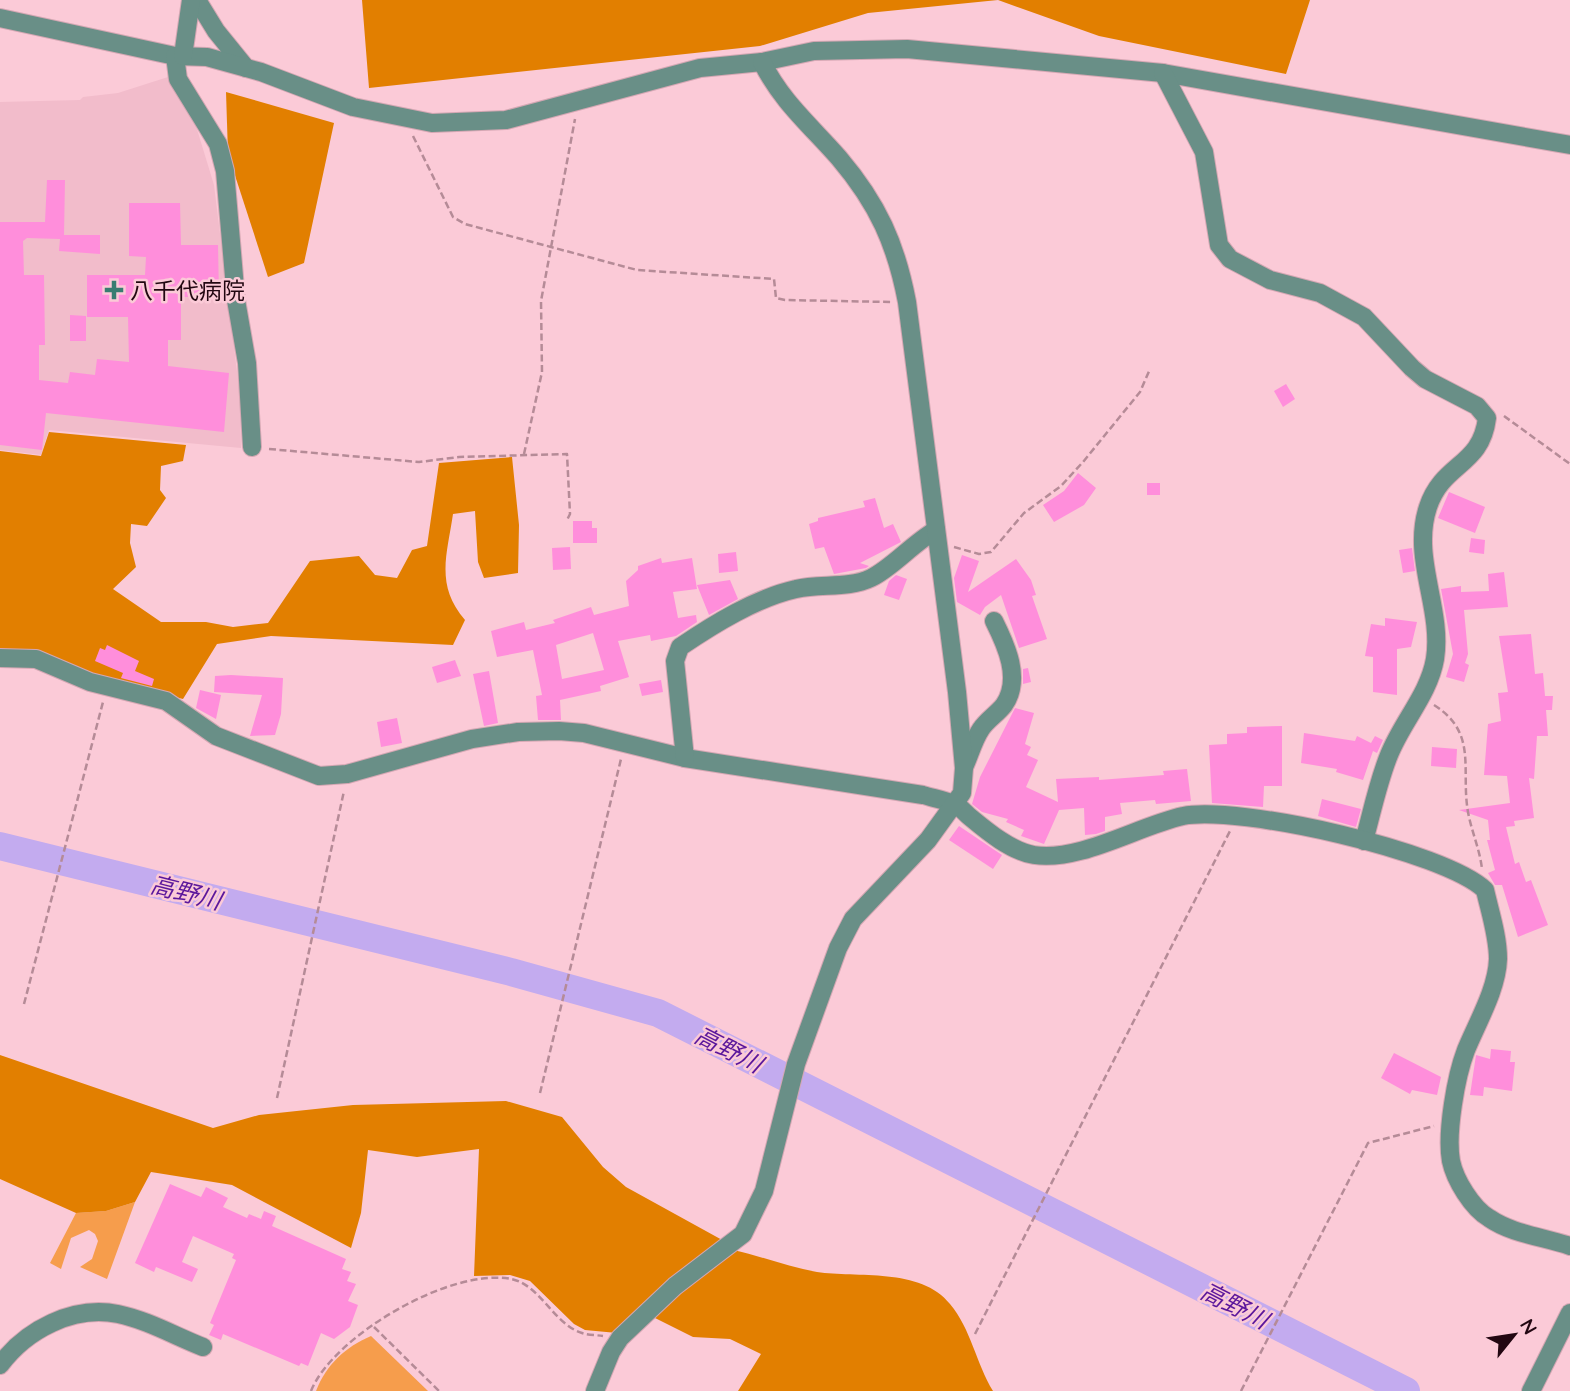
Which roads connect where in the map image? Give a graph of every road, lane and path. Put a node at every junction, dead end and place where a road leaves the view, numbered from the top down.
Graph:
1 (191, 0) edge
2 (197, 0) edge
3 (0, 18) edge
4 (179, 56) junction
5 (762, 62) junction
6 (246, 68) junction
7 (1163, 73) junction
8 (578, 102) junction
9 (404, 117) junction
10 (1570, 145) edge
11 (552, 247) junction
12 (907, 302) junction
13 (1150, 369) dead end
14 (1487, 418) junction
15 (252, 447) joint
16 (524, 455) junction
17 (1570, 464) edge
18 (567, 520) dead end
19 (937, 536) junction
20 (994, 621) dead end
21 (0, 658) edge
22 (107, 686) junction
23 (1420, 696) junction
24 (625, 742) junction
25 (685, 758) junction
26 (964, 768) junction
27 (348, 774) junction
28 (956, 804) junction
29 (1236, 818) junction
30 (1364, 841) junction
31 (1485, 890) junction
32 (24, 1004) dead end
33 (540, 1093) dead end
34 (277, 1098) dead end
35 (1452, 1121) junction
36 (1570, 1246) edge
37 (1570, 1313) edge
38 (374, 1327) junction
39 (975, 1334) dead end
40 (620, 1338) junction
41 (203, 1348) dead end
42 (0, 1365) edge
43 (311, 1391) edge
44 (439, 1391) edge
45 (595, 1391) edge
46 (1241, 1391) edge
47 (1531, 1391) edge

1 - 4 street
2 - 6 street
3 - 4 street
4 - 6 street
4 - 15 street
5 - 7 street
5 - 8 street
5 - 12 street
6 - 9 street
7 - 10 street
7 - 14 street
8 - 9 street
8 - 11 path
9 - 11 path
11 - 12 path
11 - 16 path
12 - 19 street
13 - 19 path
14 - 17 path
14 - 23 street
15 - 16 path
16 - 18 path
19 - 25 street
19 - 26 street
20 - 26 street
21 - 22 street
22 - 27 street
22 - 32 path
23 - 30 street
23 - 31 path
24 - 25 street
24 - 27 street
24 - 33 path
25 - 28 street
26 - 28 street
27 - 34 path
28 - 29 street
28 - 40 street
29 - 30 street
29 - 39 path
30 - 31 street
31 - 35 street
35 - 36 street
35 - 46 path
37 - 47 street
38 - 40 path
38 - 43 path
38 - 44 path
40 - 45 street
41 - 42 street

